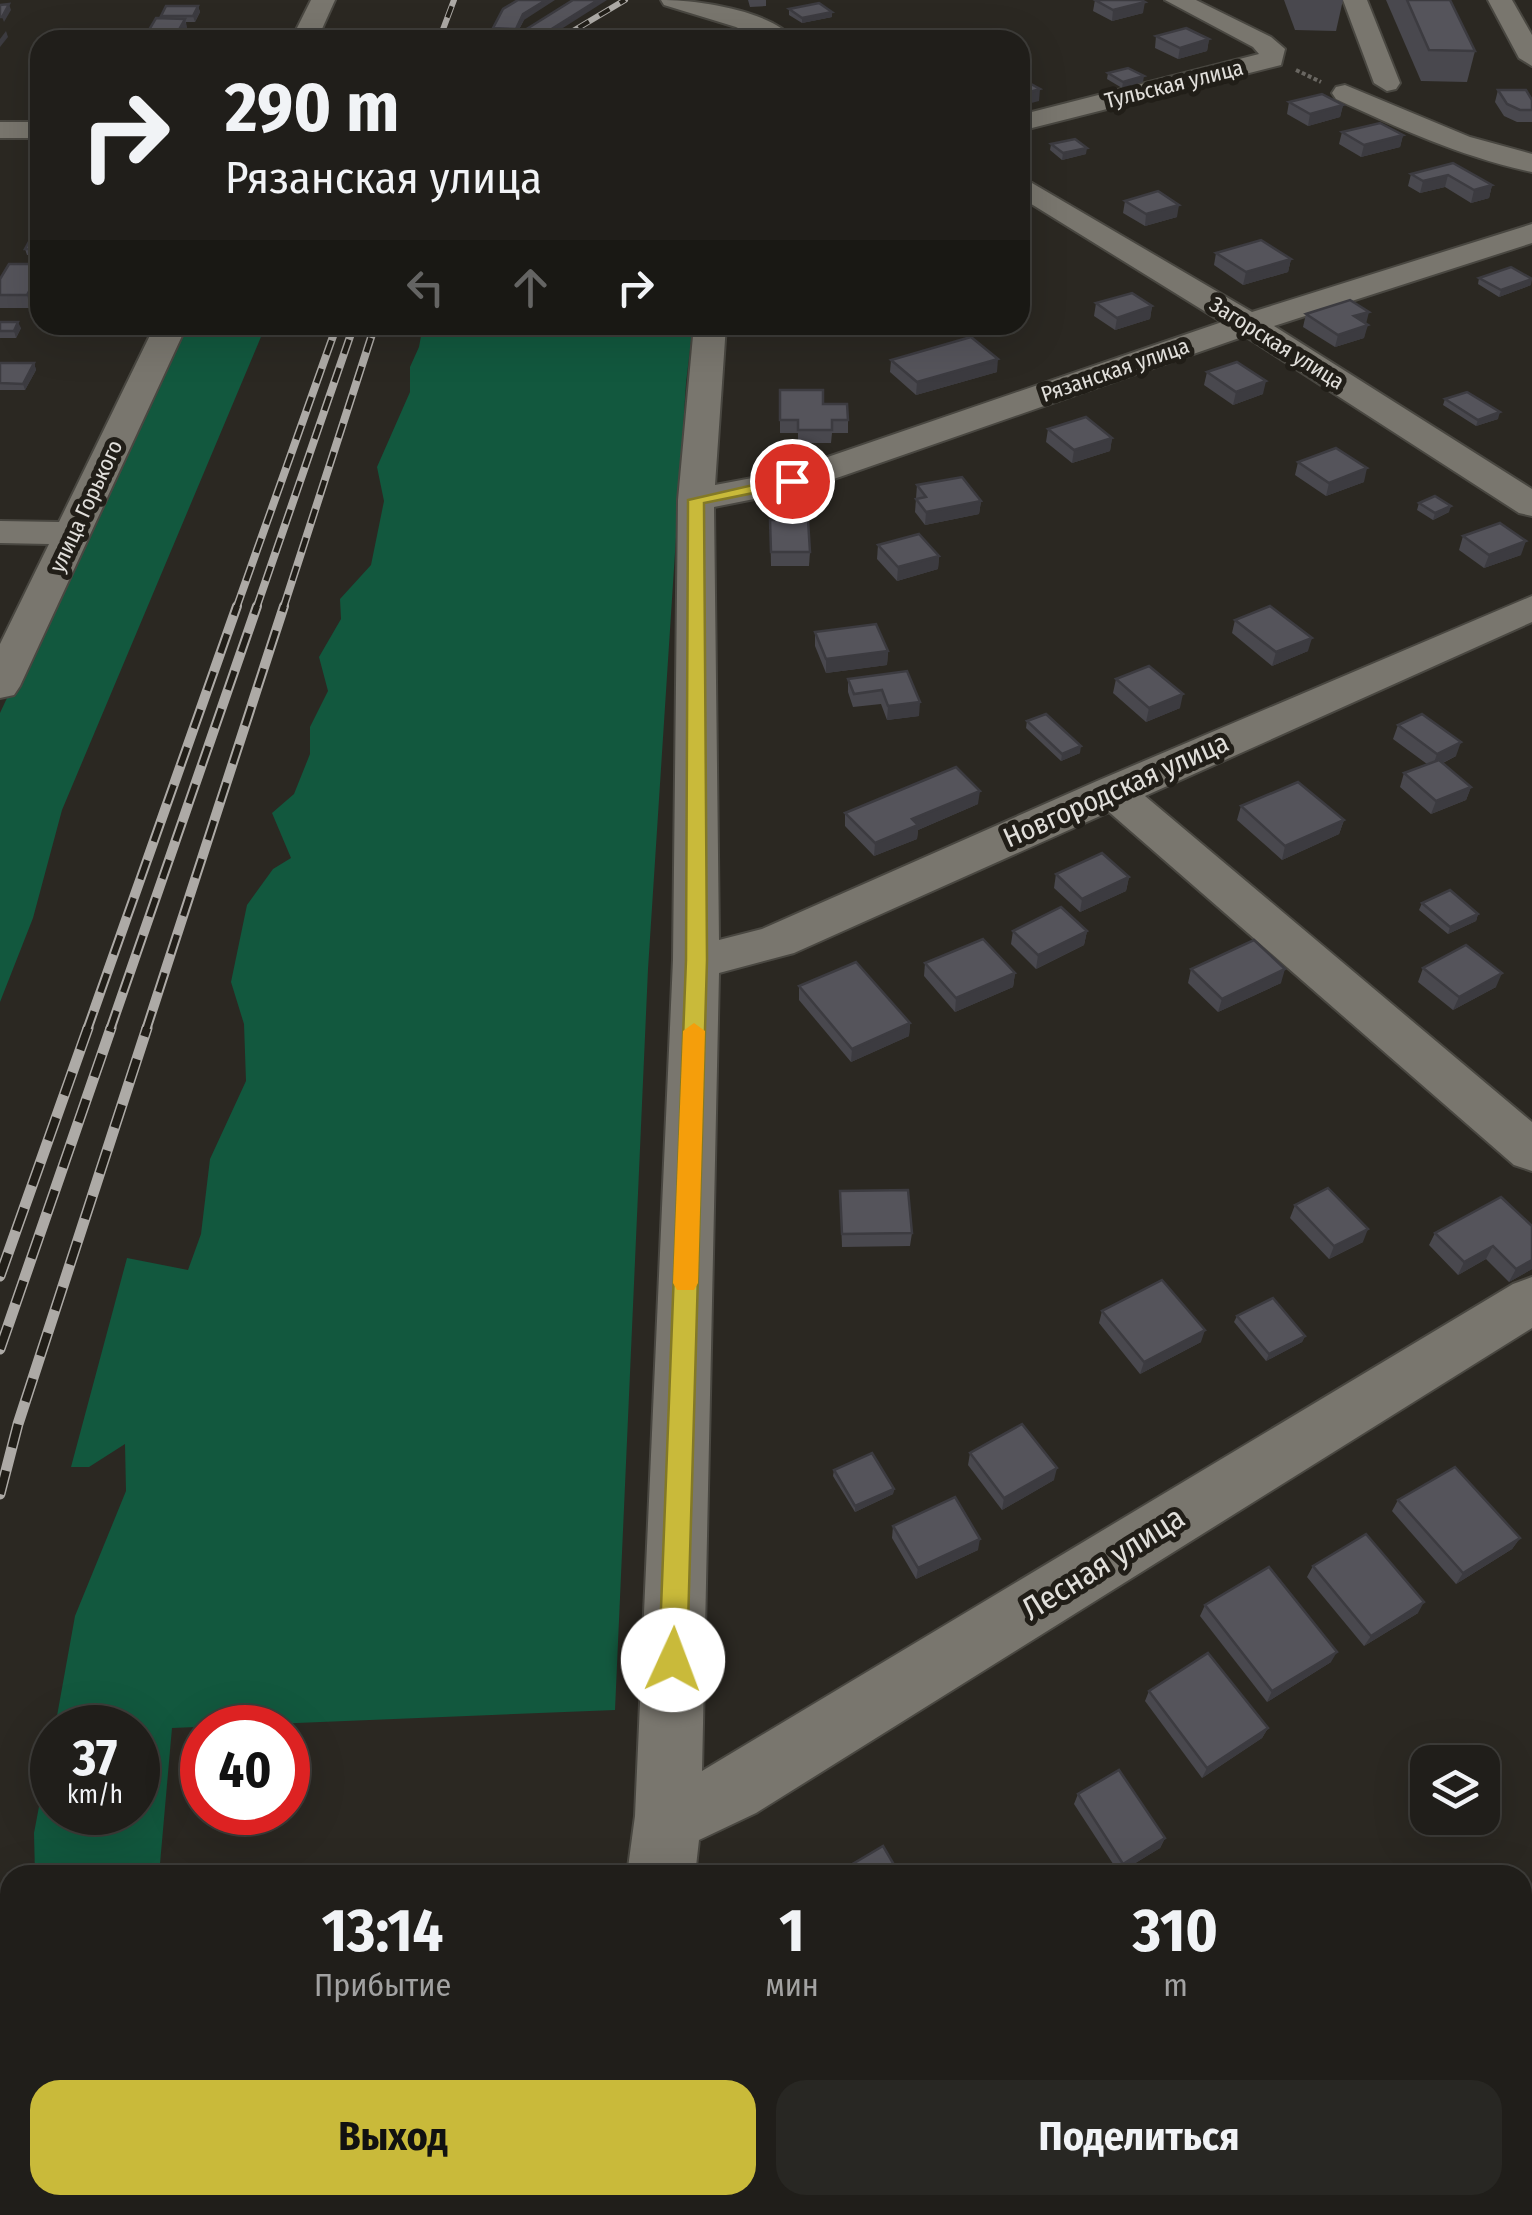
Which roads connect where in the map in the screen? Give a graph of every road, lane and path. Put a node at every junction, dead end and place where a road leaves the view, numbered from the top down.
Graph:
1 (323, 0) edge
2 (673, 0) edge
3 (1177, 0) edge
4 (1355, 0) edge
5 (1500, 0) edge
6 (702, 10) junction
7 (309, 30) edge
8 (705, 30) edge
9 (761, 30) edge
10 (1532, 58) edge
11 (1272, 59) junction
12 (1387, 83) dead end
13 (1346, 93) joint
14 (1030, 120) edge
15 (0, 130) edge
16 (30, 130) edge
17 (1532, 163) edge
18 (1030, 192) edge
19 (1532, 233) edge
20 (1248, 324) junction
21 (166, 335) edge
22 (709, 335) edge
23 (696, 500) junction
24 (1532, 505) edge
25 (0, 532) edge
26 (74, 533) junction
27 (1532, 608) edge
28 (0, 686) edge
29 (1112, 791) junction
30 (696, 960) junction
31 (1532, 1151) edge
32 (1532, 1300) edge
33 (668, 1816) junction
34 (662, 1865) edge

1 - 7 street
2 - 6 street
3 - 11 street, Тульская улица
4 - 12 street
5 - 10 street
6 - 8 street
6 - 9 street
11 - 13 path
11 - 14 street, Тульская улица
13 - 17 street
15 - 16 street
18 - 20 street, Загорская улица
19 - 20 street, Рязанская улица
20 - 23 street, Рязанская улица
20 - 24 street, Загорская улица
21 - 26 street, улица Горького
22 - 23 street
23 - 30 street
25 - 26 street
26 - 28 street, улица Горького
27 - 29 street, Новгородская улица
29 - 30 street, Новгородская улица
29 - 31 street
30 - 33 street
32 - 33 street, Лесная улица
33 - 34 street

